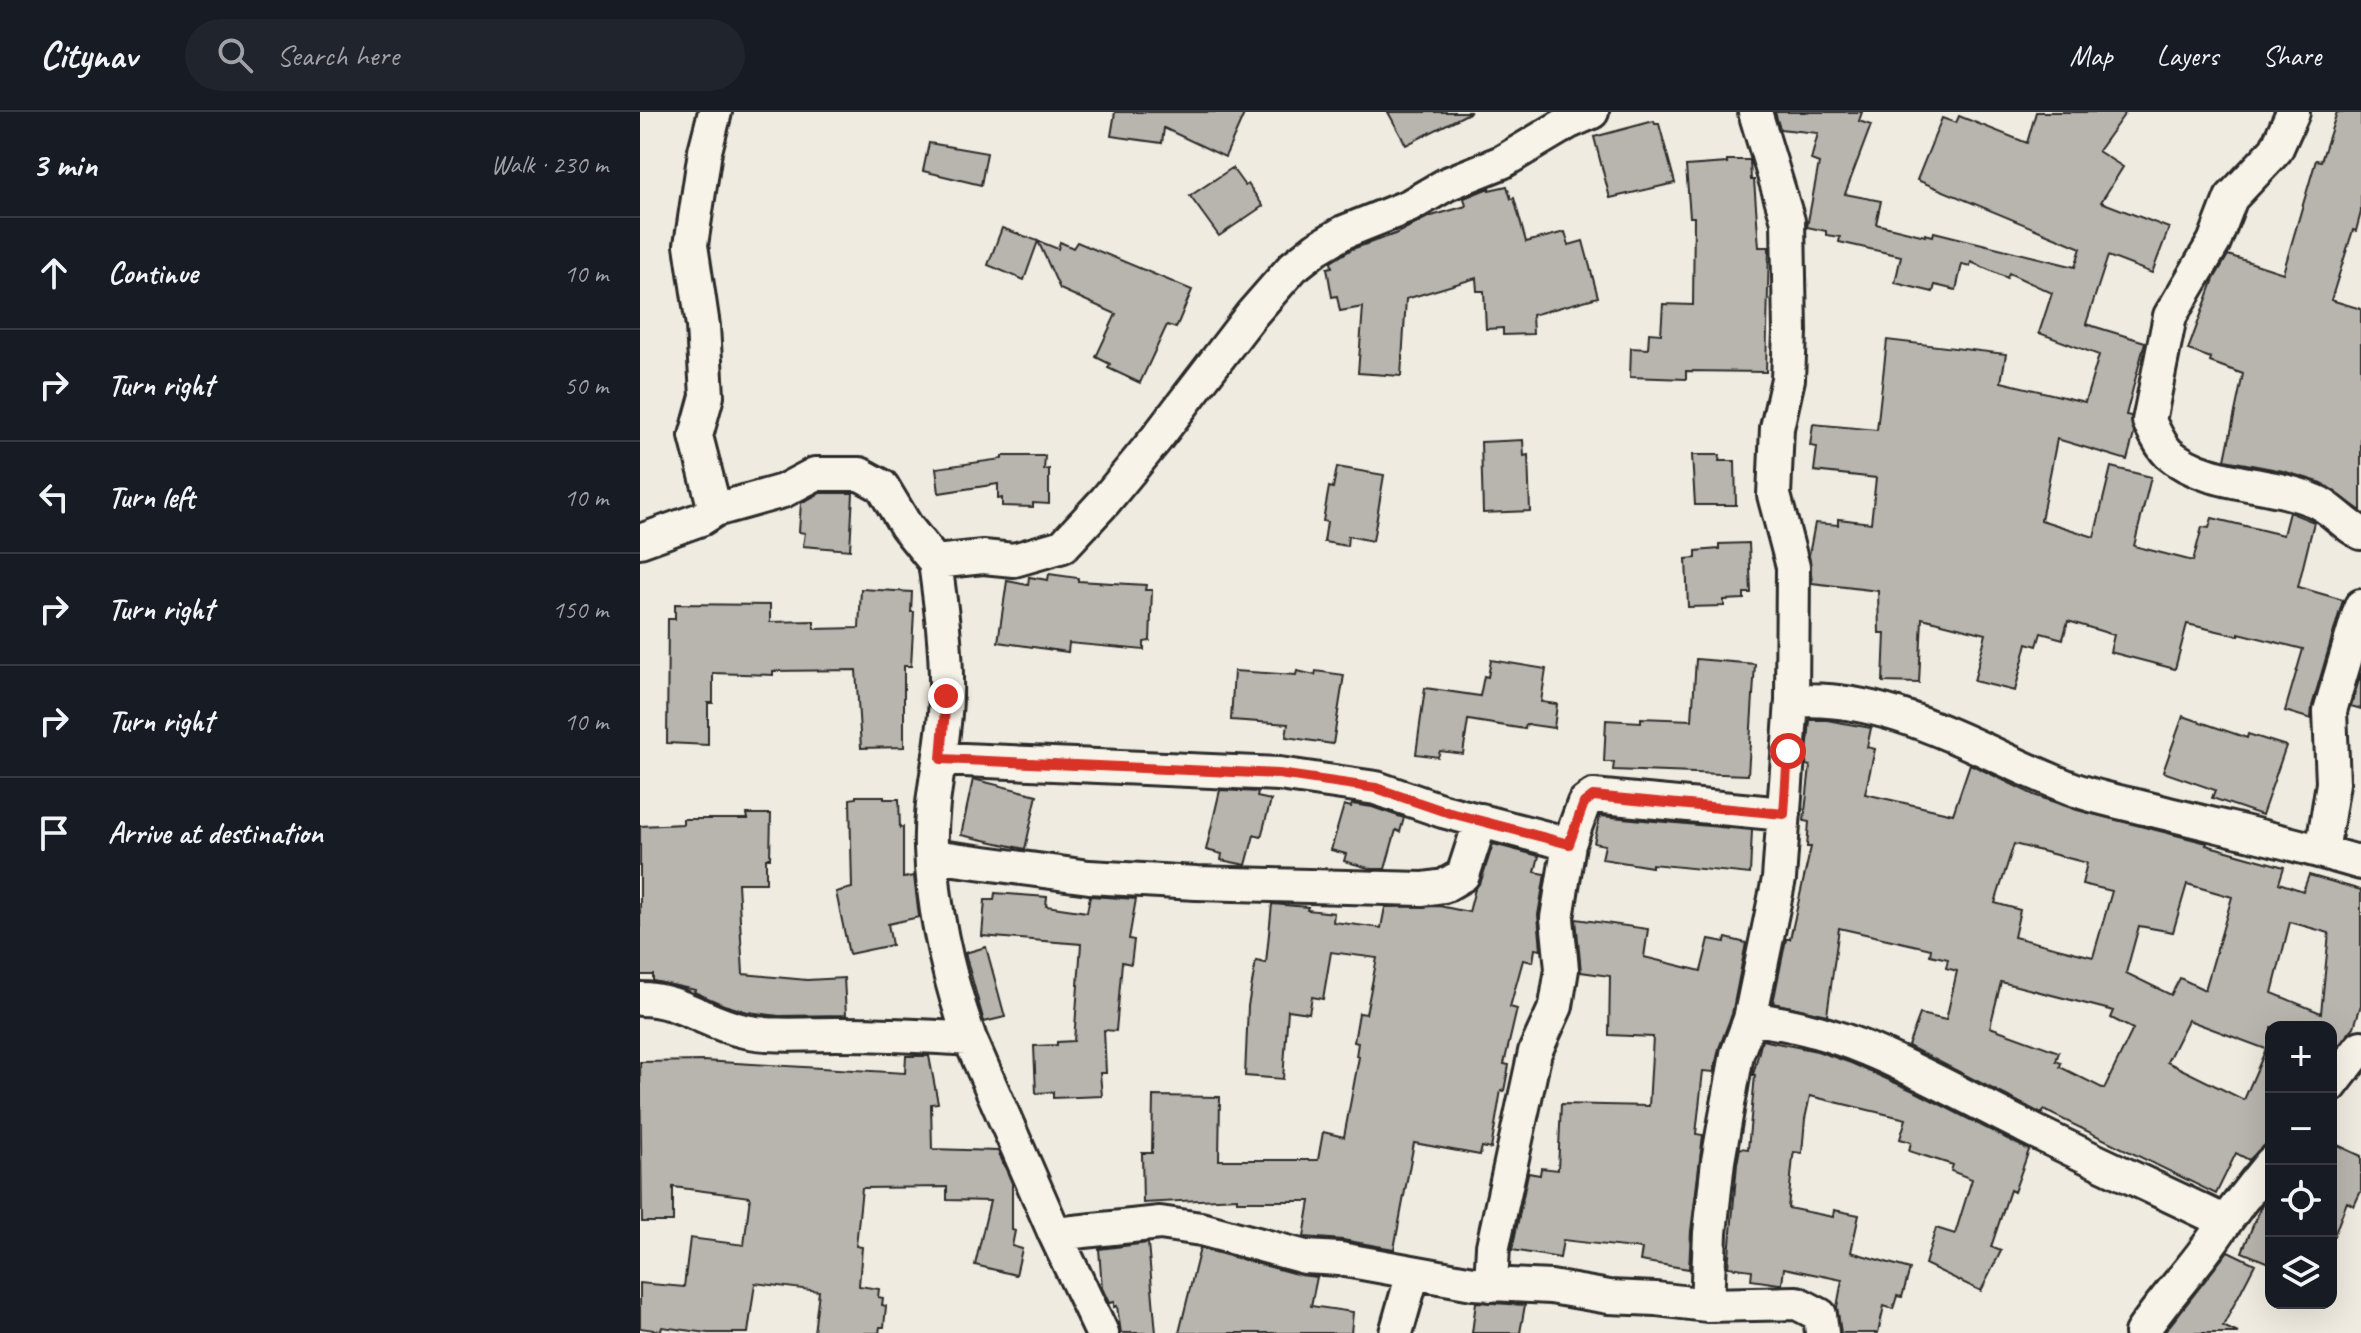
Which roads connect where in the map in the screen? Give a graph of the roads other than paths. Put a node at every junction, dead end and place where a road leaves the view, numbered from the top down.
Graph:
1 (715, 112) edge
2 (1592, 112) edge
3 (1755, 112) edge
4 (2293, 112) edge
5 (715, 510) junction
6 (2361, 533) edge
7 (640, 541) edge
8 (935, 562) junction
9 (2361, 606) edge
10 (1792, 701) junction
11 (941, 759) junction
12 (1784, 814) junction
13 (1481, 820) junction
14 (1569, 844) junction
15 (2322, 852) junction
16 (932, 856) junction
17 (2361, 863) edge
18 (640, 999) edge
19 (1750, 1019) junction
20 (970, 1039) junction
21 (2361, 1047) edge
22 (2337, 1078) edge
23 (2269, 1165) edge
24 (2223, 1221) junction
25 (1055, 1234) junction
26 (1413, 1273) junction
27 (1491, 1285) junction
28 (1707, 1305) junction
29 (1102, 1333) edge
30 (1396, 1333) edge
31 (1822, 1333) edge
32 (2141, 1333) edge

1 - 5 street
2 - 8 street
3 - 10 street
4 - 6 street
5 - 7 street
5 - 8 street
8 - 11 street
9 - 15 street
10 - 12 street
10 - 15 street
11 - 13 street
11 - 16 street
12 - 14 street
12 - 19 street
13 - 14 street
13 - 16 street
14 - 27 street
15 - 17 street
16 - 20 street
18 - 20 street
19 - 24 street
19 - 28 street
20 - 25 street
21 - 22 street
23 - 24 street
24 - 32 street
25 - 26 street
25 - 29 street
26 - 27 street
26 - 30 street
27 - 28 street
28 - 31 street

